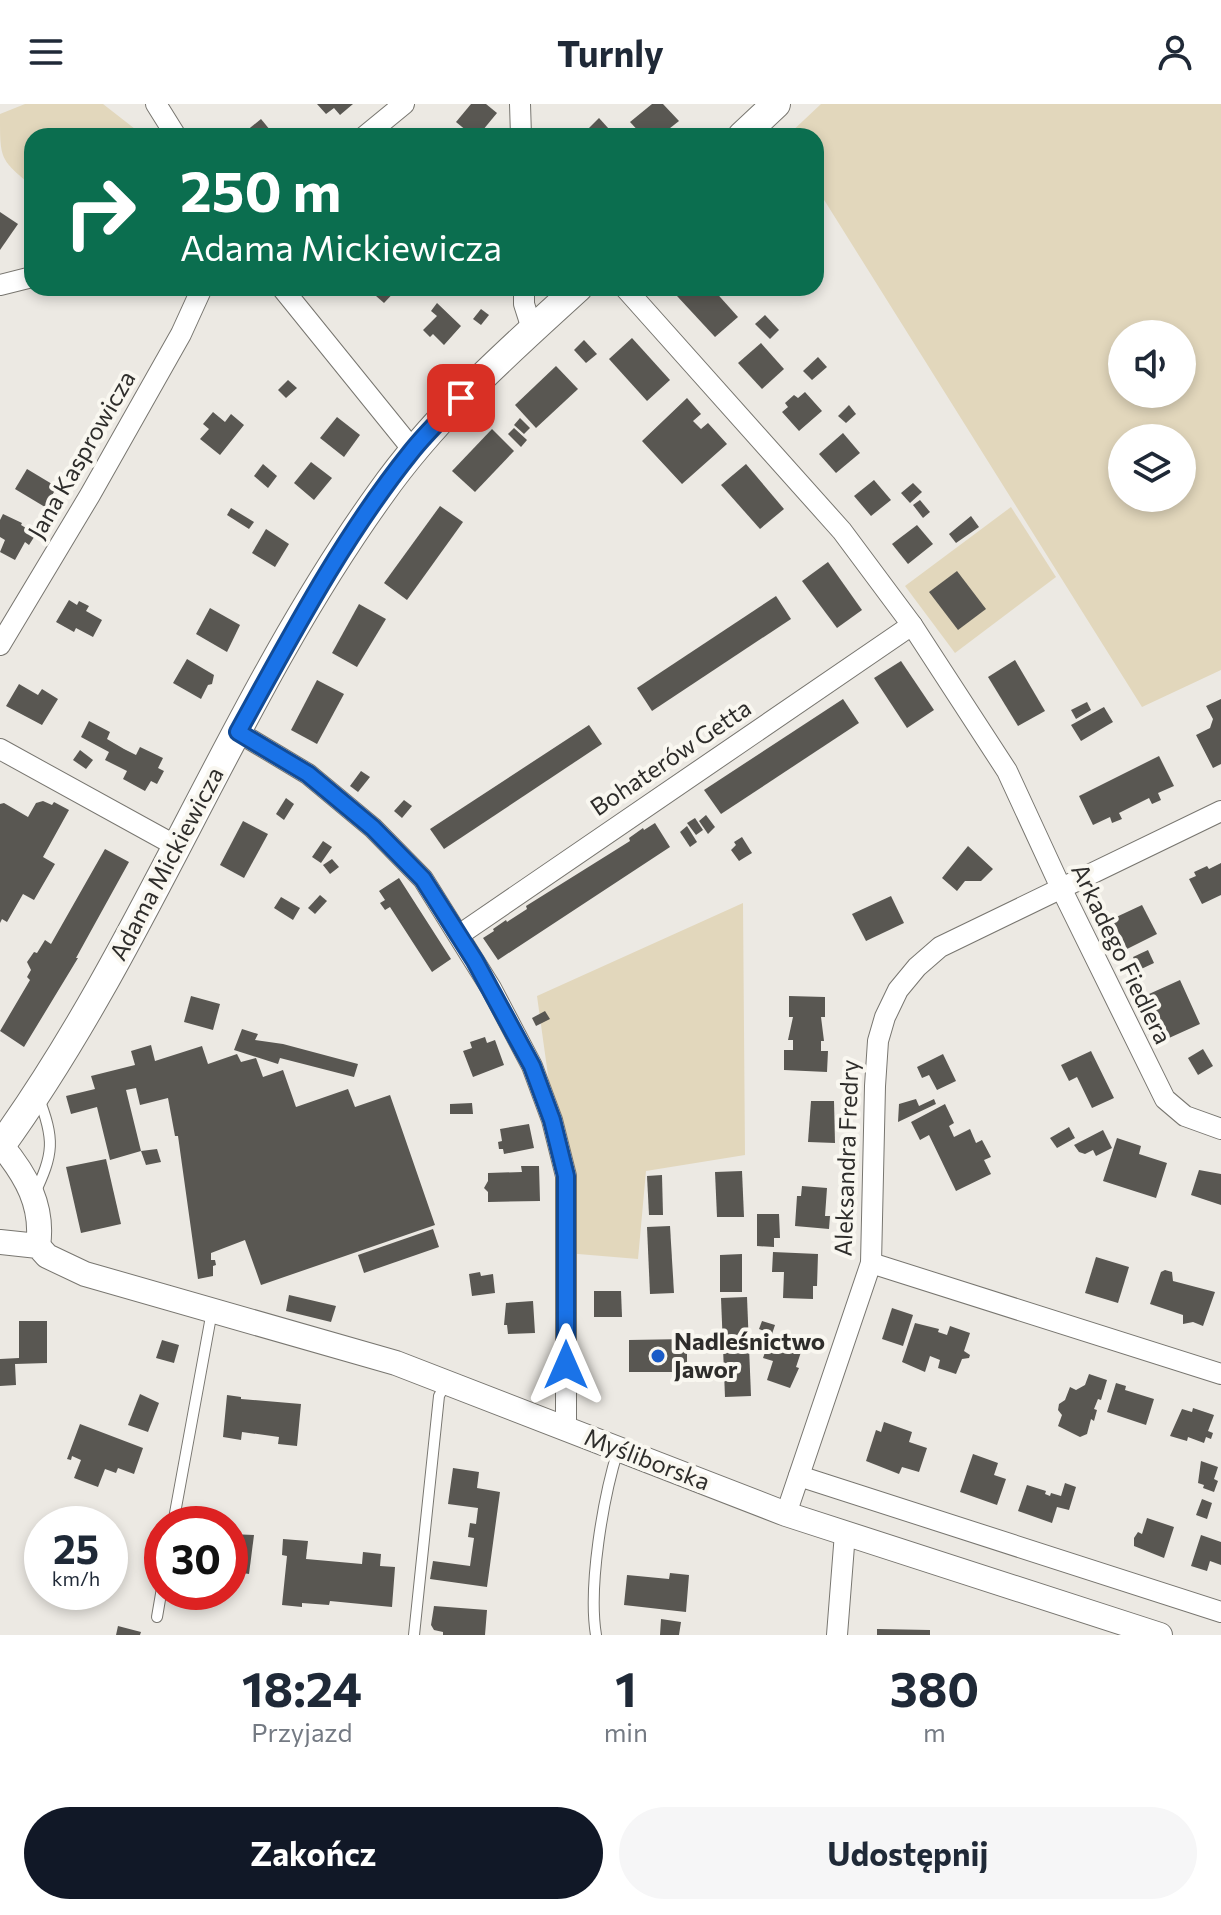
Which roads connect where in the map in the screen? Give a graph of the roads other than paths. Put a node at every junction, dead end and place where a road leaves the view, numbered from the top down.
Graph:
1 (156, 104) edge
2 (404, 104) edge
3 (520, 104) edge
4 (776, 104) edge
5 (171, 128) edge
6 (375, 128) edge
7 (521, 128) edge
8 (750, 128) edge
9 (24, 279) edge
10 (0, 285) edge
11 (198, 296) edge
12 (288, 296) edge
13 (524, 296) edge
14 (569, 296) edge
15 (632, 296) edge
16 (532, 329) junction
17 (413, 450) junction
18 (912, 625) junction
19 (0, 645) edge
20 (238, 732) junction
21 (0, 749) edge
22 (1221, 811) edge
23 (178, 847) junction
24 (1061, 888) junction
25 (459, 935) junction
26 (36, 1091) junction
27 (1221, 1129) edge
28 (1, 1146) edge
29 (33, 1197) junction
30 (0, 1242) edge
31 (38, 1246) junction
32 (871, 1263) junction
33 (212, 1311) junction
34 (1221, 1374) edge
35 (446, 1383) junction
36 (566, 1428) junction
37 (618, 1449) junction
38 (799, 1476) junction
39 (176, 1506) edge
40 (786, 1514) junction
41 (845, 1533) junction
42 (158, 1610) edge
43 (1221, 1612) edge
44 (157, 1617) dead end
45 (414, 1635) edge
46 (596, 1635) edge
47 (837, 1635) edge
48 (1160, 1635) edge

1 - 5 street
2 - 6 street
3 - 7 street
4 - 8 main road
9 - 10 street
11 - 19 street, Jana Kasprowicza
12 - 17 street
13 - 16 street
14 - 16 main road, Adama Mickiewicza
15 - 18 street
16 - 17 main road, Adama Mickiewicza
17 - 20 main road, Adama Mickiewicza
18 - 24 street, Arkadego Fiedlera
18 - 25 street, Bohaterów Getta
20 - 23 main road, Adama Mickiewicza
20 - 25 street
21 - 23 street
22 - 24 street, Aleksandra Fredry
23 - 26 main road, Adama Mickiewicza
24 - 27 street, Arkadego Fiedlera
24 - 32 street, Aleksandra Fredry
25 - 36 street
26 - 28 main road, Adama Mickiewicza
26 - 29 lane
28 - 29 street
29 - 31 street
30 - 31 street, Myśliborska
31 - 33 street, Myśliborska
32 - 34 street
32 - 38 street, Aleksandra Fredry
33 - 35 street, Myśliborska
33 - 39 lane
35 - 36 street, Myśliborska
35 - 45 lane
36 - 37 street, Myśliborska
37 - 40 street, Myśliborska
37 - 46 lane
38 - 40 street, Aleksandra Fredry
38 - 43 street
40 - 41 street, Myśliborska
41 - 47 street
41 - 48 street, Myśliborska
42 - 44 lane

